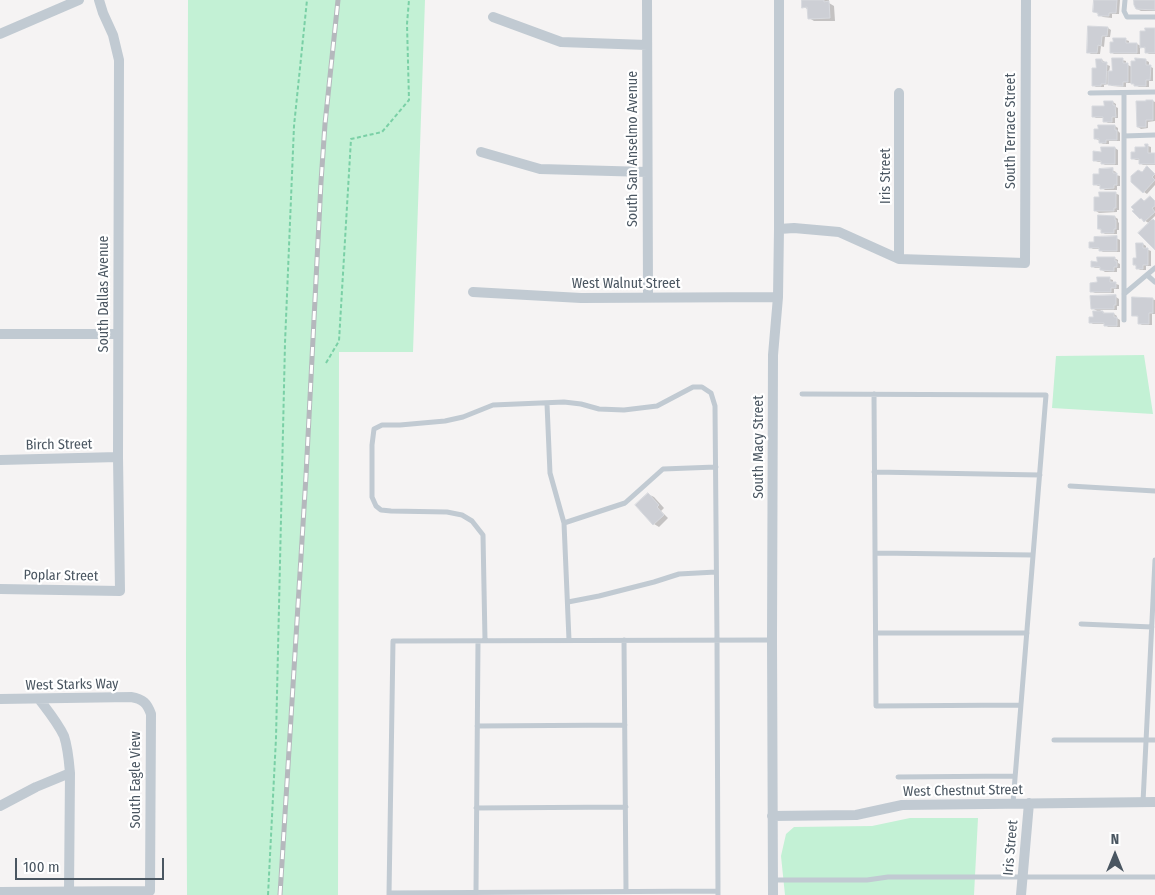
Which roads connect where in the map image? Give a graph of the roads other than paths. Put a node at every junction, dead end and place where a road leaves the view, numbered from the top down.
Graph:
1 (78, 0) edge
2 (99, 0) edge
3 (647, 0) edge
4 (779, 0) edge
5 (1026, 0) edge
6 (1125, 0) edge
7 (494, 17) dead end
8 (1155, 17) edge
9 (0, 34) edge
10 (647, 45) junction
11 (1124, 92) junction
12 (1155, 92) edge
13 (899, 93) dead end
14 (1090, 93) dead end
15 (1155, 135) edge
16 (1124, 136) junction
17 (482, 152) dead end
18 (647, 172) junction
19 (779, 229) junction
20 (899, 259) junction
21 (1155, 268) edge
22 (1147, 275) junction
23 (1155, 282) edge
24 (473, 292) dead end
25 (1124, 294) junction
26 (648, 297) junction
27 (778, 297) junction
28 (1124, 320) dead end
29 (0, 334) edge
30 (118, 334) junction
31 (802, 394) dead end
32 (874, 394) junction
33 (547, 404) junction
34 (118, 457) junction
35 (0, 460) edge
36 (716, 467) junction
37 (874, 472) junction
38 (1040, 475) junction
39 (1070, 486) dead end
40 (1155, 491) edge
41 (564, 523) junction
42 (875, 553) junction
43 (1033, 555) junction
44 (1155, 560) edge
45 (716, 572) junction
46 (0, 589) edge
47 (120, 592) joint
48 (568, 602) junction
49 (1081, 624) dead end
50 (1152, 627) junction
51 (876, 633) junction
52 (1027, 633) junction
53 (484, 640) junction
54 (569, 640) junction
55 (624, 640) junction
56 (717, 640) junction
57 (772, 640) junction
58 (478, 641) junction
59 (0, 699) edge
60 (39, 699) junction
61 (144, 701) joint
62 (1021, 705) junction
63 (625, 725) junction
64 (477, 726) junction
65 (1054, 740) dead end
66 (1155, 740) edge
67 (1147, 741) junction
68 (70, 773) junction
69 (1015, 776) junction
70 (898, 777) dead end
71 (1143, 802) junction
72 (1155, 802) edge
73 (1013, 803) junction
74 (1029, 803) junction
75 (0, 806) edge
76 (476, 808) junction
77 (626, 808) junction
78 (772, 816) junction
79 (1155, 876) edge
80 (1022, 877) junction
81 (773, 880) junction
82 (476, 891) junction
83 (626, 891) junction
84 (0, 892) edge
85 (69, 892) junction
86 (718, 893) edge
87 (390, 894) edge
88 (773, 895) edge
89 (1021, 895) edge

1 - 9 street
2 - 30 street, South Dallas Avenue
3 - 10 street, South San Anselmo Avenue
4 - 19 street, South Macy Street
5 - 20 street, South Terrace Street
6 - 8 lane
7 - 10 street
10 - 18 street, South San Anselmo Avenue
11 - 12 lane
11 - 14 lane
11 - 16 lane
13 - 20 street, Iris Street
15 - 16 lane
16 - 25 lane
17 - 18 street
18 - 26 street, South San Anselmo Avenue
19 - 20 street
19 - 27 street, South Macy Street
21 - 22 lane
22 - 23 lane
22 - 25 lane
24 - 26 street, West Walnut Street
25 - 28 lane
26 - 27 street, West Walnut Street
27 - 57 street, South Macy Street
29 - 30 street
30 - 34 street, South Dallas Avenue
31 - 32 lane
32 - 37 lane
32 - 38 lane
33 - 36 lane
33 - 41 lane
33 - 53 lane
34 - 35 street, Birch Street
34 - 47 street, South Dallas Avenue
36 - 41 lane
36 - 45 lane
37 - 38 lane
37 - 42 lane
38 - 43 lane
39 - 40 lane
41 - 48 lane
42 - 43 lane
42 - 51 lane
43 - 52 lane
44 - 50 lane
45 - 48 lane
45 - 56 lane
46 - 47 street, Poplar Street
48 - 54 lane
49 - 50 lane
50 - 67 lane
51 - 52 lane
51 - 62 lane
52 - 62 lane
53 - 54 lane
53 - 58 lane
54 - 55 lane
55 - 56 lane
55 - 63 lane
56 - 57 lane
56 - 86 lane
57 - 78 street, South Macy Street
58 - 64 lane
58 - 87 lane
59 - 60 street, West Starks Way
60 - 61 street, West Starks Way
60 - 68 street
61 - 85 street, South Eagle View
62 - 69 lane
63 - 64 lane
63 - 77 lane
64 - 76 lane
65 - 67 lane
66 - 67 lane
67 - 71 lane
68 - 75 street
68 - 85 street
69 - 70 lane
69 - 73 lane
71 - 72 street, West Chestnut Street
71 - 74 street, West Chestnut Street
73 - 74 street, West Chestnut Street
73 - 78 street, West Chestnut Street
74 - 80 street, Iris Street
76 - 77 lane
76 - 82 lane
77 - 83 lane
78 - 81 street, South Macy Street
79 - 80 lane
80 - 81 lane
80 - 89 street, Iris Street
81 - 88 street, South Macy Street
82 - 83 lane
82 - 87 lane
83 - 86 lane
84 - 85 street

